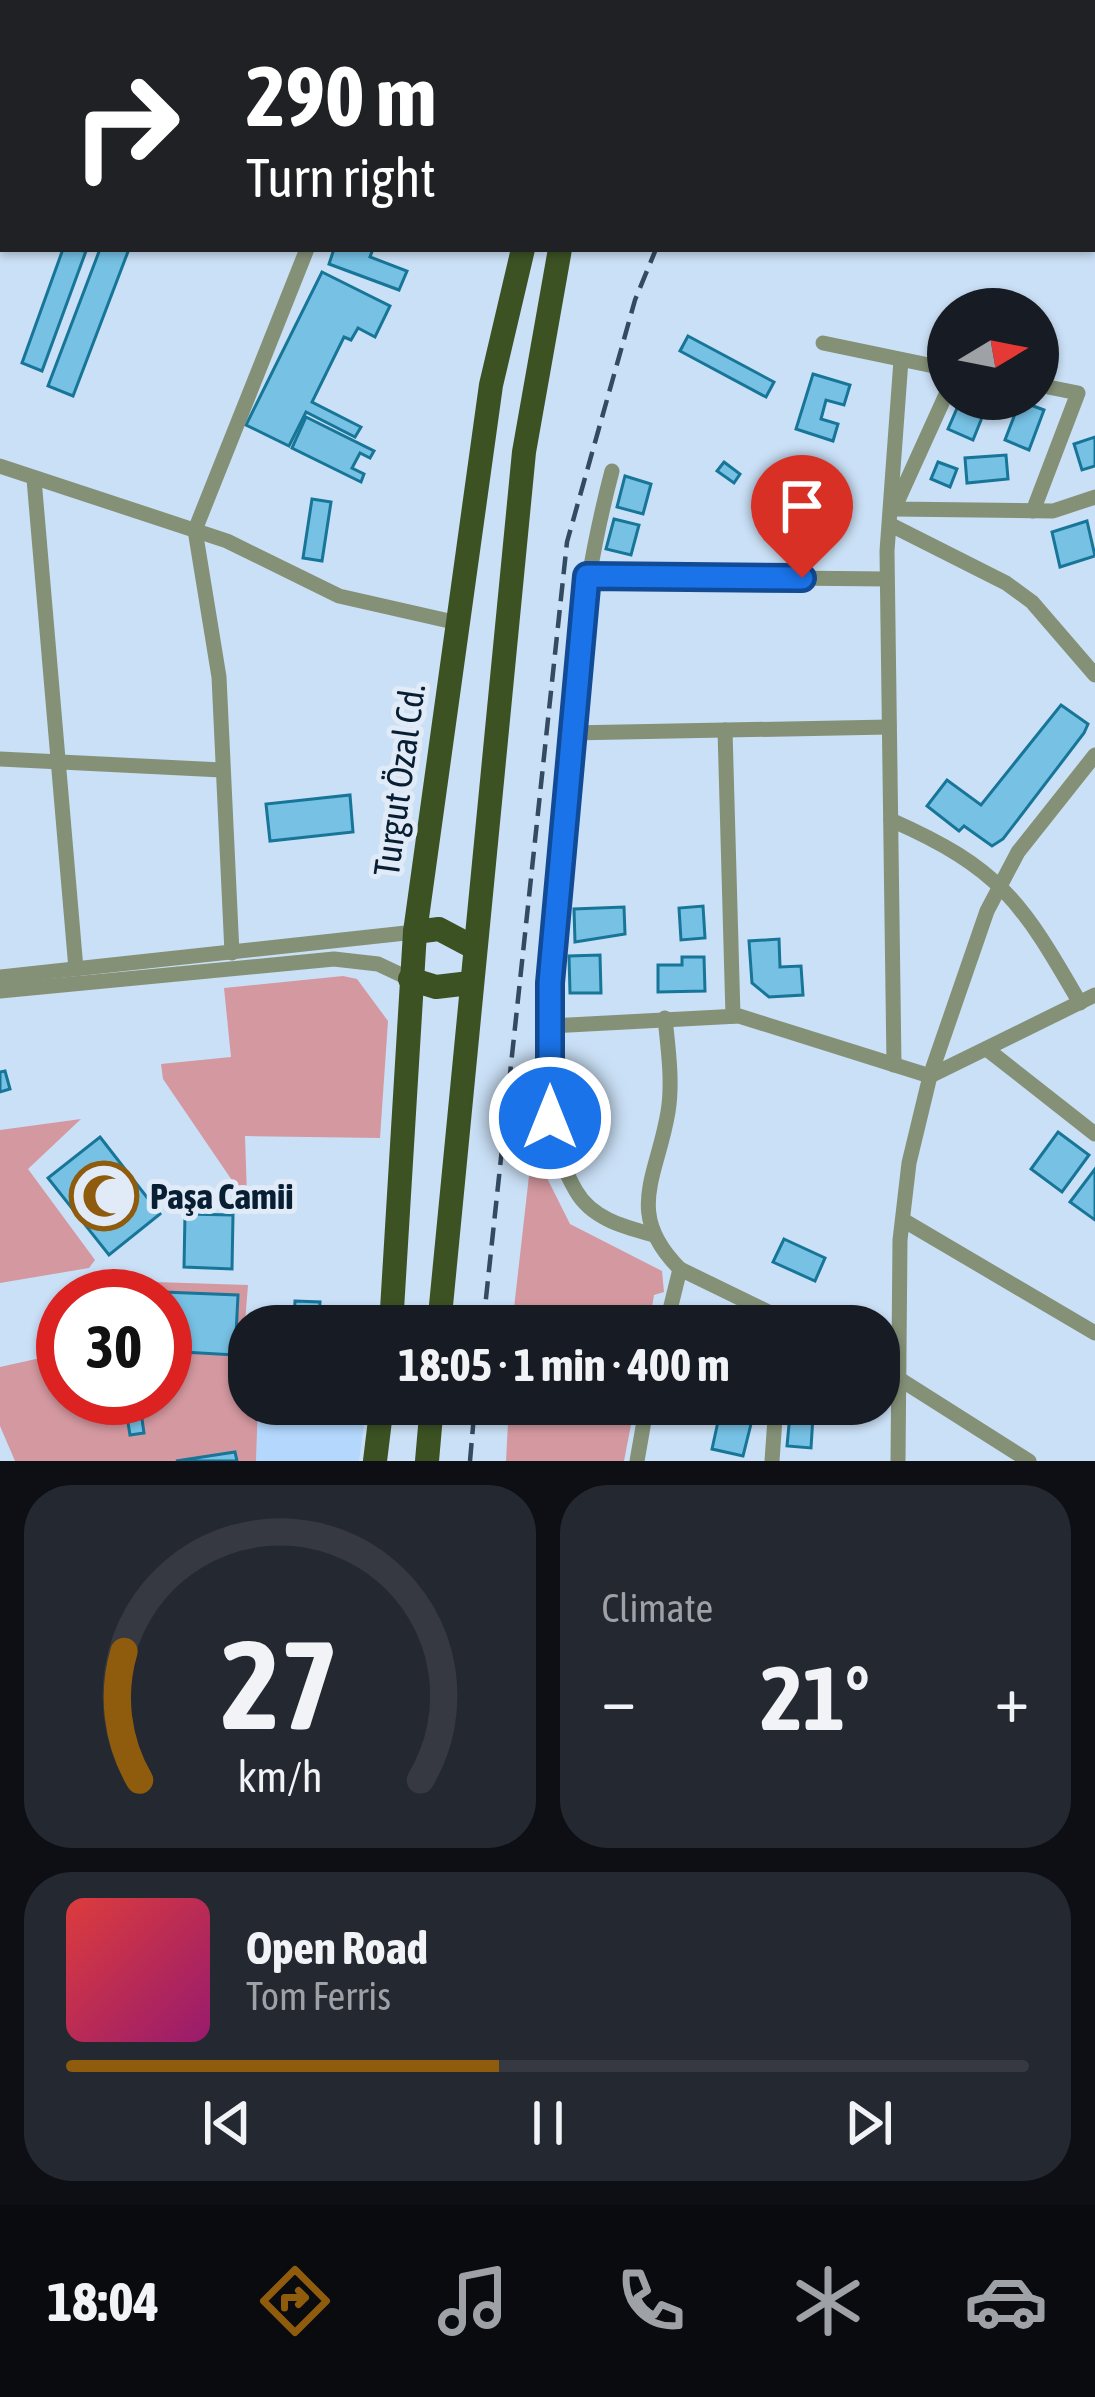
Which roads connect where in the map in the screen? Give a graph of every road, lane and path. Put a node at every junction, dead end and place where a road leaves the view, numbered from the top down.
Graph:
1 (307, 252) edge
2 (522, 252) edge
3 (559, 252) edge
4 (823, 343) dead end
5 (901, 360) junction
6 (927, 365) edge
7 (1059, 389) edge
8 (935, 420) edge
9 (0, 466) edge
10 (612, 471) dead end
11 (34, 478) junction
12 (1095, 497) edge
13 (1033, 511) junction
14 (892, 517) junction
15 (195, 530) junction
16 (587, 576) junction
17 (887, 579) junction
18 (458, 623) junction
19 (1095, 675) edge
20 (889, 727) junction
21 (725, 730) junction
22 (570, 733) junction
23 (1095, 755) edge
24 (0, 759) edge
25 (60, 763) junction
26 (222, 770) junction
27 (891, 820) junction
28 (1002, 882) junction
29 (415, 932) junction
30 (473, 947) junction
31 (232, 953) junction
32 (76, 969) junction
33 (0, 977) edge
34 (410, 979) junction
35 (470, 983) junction
36 (0, 991) edge
37 (1088, 999) edge
38 (733, 1016) junction
39 (665, 1018) junction
40 (550, 1026) junction
41 (988, 1050) junction
42 (894, 1065) junction
43 (930, 1076) junction
44 (1095, 1134) edge
45 (903, 1220) junction
46 (654, 1234) junction
47 (680, 1269) junction
48 (392, 1305) edge
49 (441, 1305) edge
50 (671, 1305) edge
51 (750, 1305) edge
52 (899, 1305) edge
53 (1094, 1331) edge
54 (900, 1378) edge
55 (379, 1425) edge
56 (430, 1425) edge
57 (643, 1425) edge
58 (775, 1425) edge
59 (897, 1425) edge
60 (375, 1461) edge
61 (427, 1461) edge
62 (637, 1461) edge
63 (772, 1461) edge
64 (898, 1461) edge
65 (1029, 1461) edge

1 - 15 street
2 - 18 main road, Turgut Özal Cd.
3 - 30 main road
4 - 5 street
5 - 6 street
5 - 14 street
7 - 13 street
8 - 14 street
9 - 11 street
10 - 16 street
11 - 15 street
11 - 25 street
12 - 13 street
13 - 14 street
14 - 17 street
14 - 19 street
15 - 18 street
15 - 26 street
16 - 17 street
16 - 22 street
17 - 20 street
18 - 29 main road, Turgut Özal Cd.
20 - 21 street
20 - 27 street
21 - 22 street
21 - 38 street
22 - 40 street
23 - 28 street
24 - 25 street
25 - 26 street
25 - 32 street
26 - 31 street
27 - 28 street
27 - 42 street
28 - 37 street
28 - 43 street
29 - 30 main road
29 - 31 street
29 - 34 main road, Turgut Özal Cd.
30 - 35 main road
31 - 32 street
32 - 33 street
34 - 35 main road
34 - 36 street
34 - 48 main road, Turgut Özal Cd.
35 - 49 main road
37 - 41 street
38 - 39 street
38 - 42 street
39 - 40 street
39 - 46 street
40 - 46 street
41 - 43 street
41 - 44 street
42 - 43 street
43 - 45 street
45 - 52 street
45 - 53 street
46 - 47 street
47 - 50 street
47 - 51 street
54 - 65 street
55 - 60 main road
56 - 61 main road
57 - 62 street
58 - 63 street
59 - 64 street

